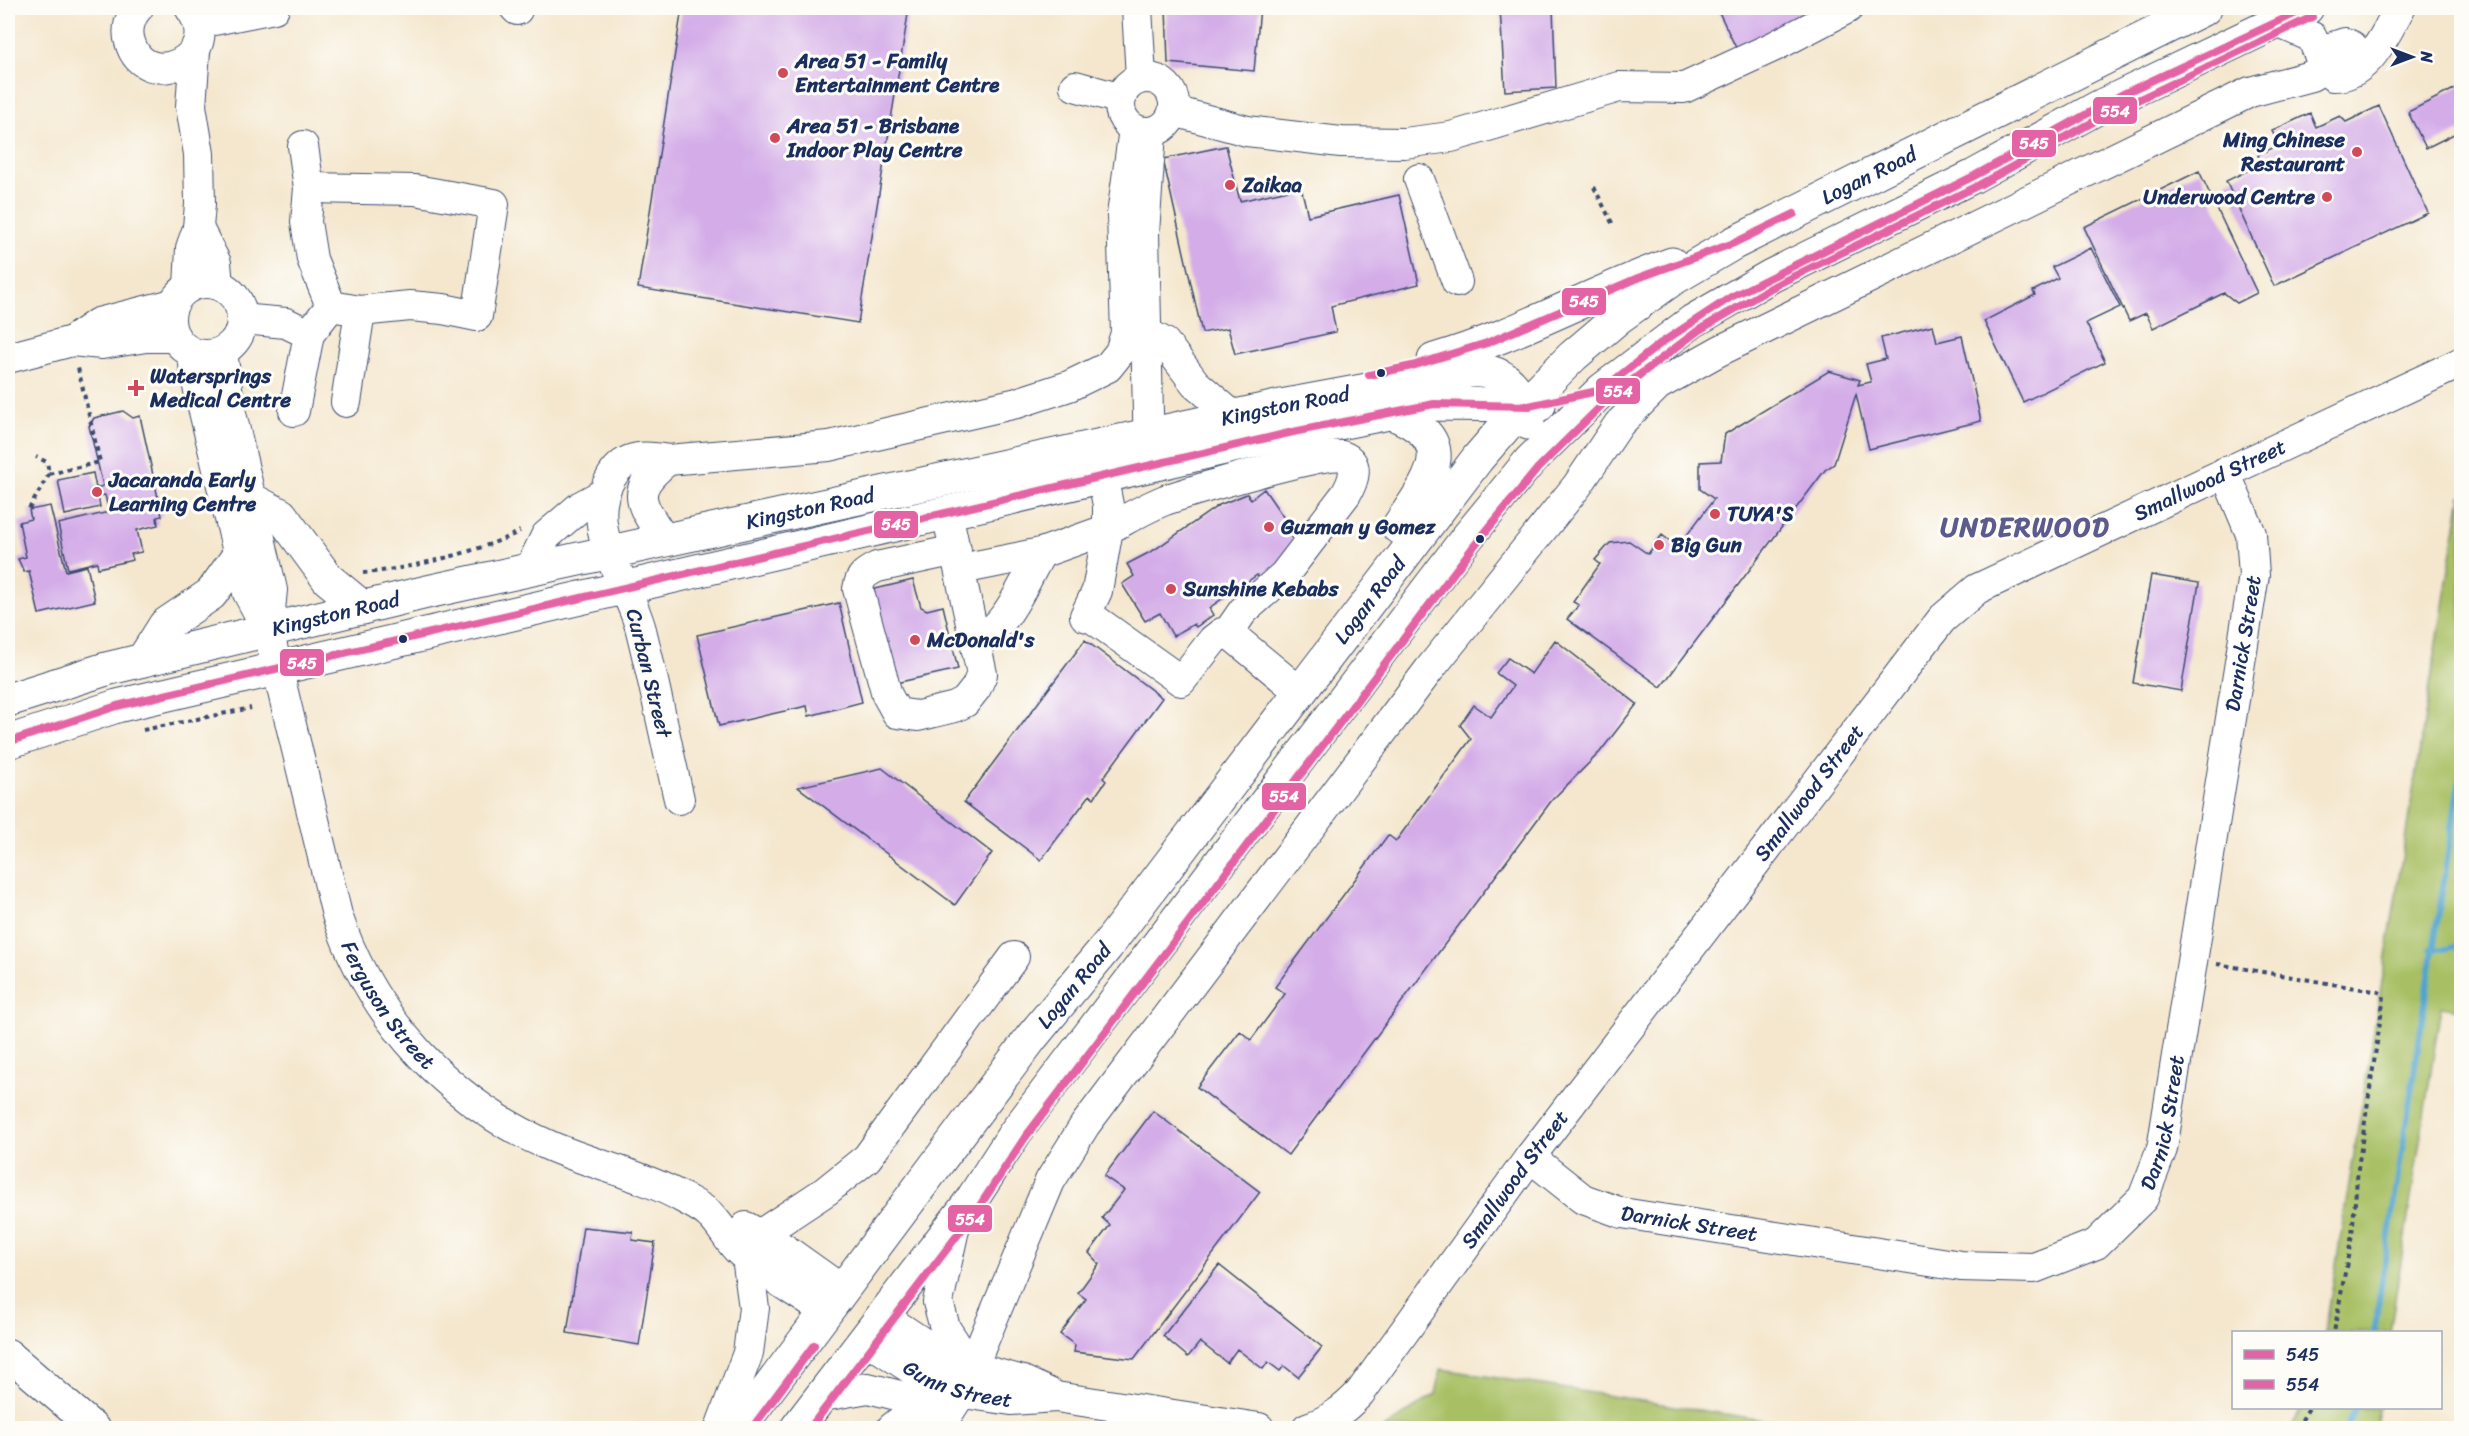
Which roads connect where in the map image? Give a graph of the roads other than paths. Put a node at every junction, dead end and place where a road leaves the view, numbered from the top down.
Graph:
1 (136, 8) edge
2 (274, 8) edge
3 (1137, 8) edge
4 (1848, 8) edge
5 (2205, 8) edge
6 (2307, 8) edge
7 (2400, 8) edge
8 (2277, 22) junction
9 (194, 27) edge
10 (2322, 62) junction
11 (160, 68) junction
12 (1141, 78) junction
13 (1075, 86) dead end
14 (1121, 99) junction
15 (191, 106) junction
16 (1174, 111) junction
17 (1142, 131) junction
18 (303, 146) dead end
19 (1419, 179) dead end
20 (309, 188) junction
21 (1734, 243) junction
22 (1457, 282) dead end
23 (194, 292) junction
24 (346, 309) junction
25 (242, 319) junction
26 (1145, 332) junction
27 (309, 334) junction
28 (197, 347) junction
29 (75, 354) junction
30 (8, 358) edge
31 (2462, 362) edge
32 (1602, 390) junction
33 (346, 402) dead end
34 (1523, 406) junction
35 (294, 411) dead end
36 (1389, 412) junction
37 (1233, 416) junction
38 (1291, 433) junction
39 (1149, 449) junction
40 (668, 460) junction
41 (1530, 461) junction
42 (2225, 472) junction
43 (1102, 475) junction
44 (603, 494) junction
45 (252, 500) junction
46 (947, 513) junction
47 (1108, 530) junction
48 (664, 539) junction
49 (608, 552) junction
50 (1041, 553) junction
51 (239, 555) junction
52 (958, 560) junction
53 (530, 569) junction
54 (626, 588) junction
55 (1373, 596) junction
56 (363, 608) junction
57 (268, 630) junction
58 (1227, 634) junction
59 (978, 652) junction
60 (143, 660) junction
61 (278, 668) junction
62 (1300, 692) junction
63 (8, 700) edge
64 (8, 742) edge
65 (679, 799) dead end
66 (1014, 957) dead end
67 (1530, 1156) junction
68 (956, 1219) junction
69 (754, 1246) junction
70 (834, 1301) junction
71 (875, 1328) junction
72 (8, 1354) edge
73 (823, 1396) junction
74 (947, 1396) edge
75 (1315, 1426) edge
76 (94, 1428) edge
77 (720, 1428) edge
78 (740, 1428) edge
79 (797, 1428) edge
80 (892, 1428) edge
81 (1259, 1428) edge

1 - 11 street
2 - 9 street
3 - 12 street
4 - 16 street
5 - 21 main road, Logan Road
6 - 8 main road, Logan Road
7 - 10 street
8 - 10 street
8 - 32 main road, Logan Road
9 - 11 street
9 - 15 street
10 - 74 street
11 - 15 street
12 - 14 street
12 - 16 street
13 - 14 street
14 - 17 street
15 - 23 street
16 - 17 street
17 - 26 street
17 - 40 street
18 - 20 street
19 - 22 street
20 - 24 street
20 - 24 street
21 - 34 main road, Logan Road
21 - 38 main road
23 - 25 street
23 - 28 street
23 - 29 street
24 - 27 street
24 - 33 street
25 - 27 street
25 - 28 street
26 - 37 street
26 - 39 street
27 - 35 street
28 - 29 street
28 - 45 street
28 - 51 street
29 - 30 street
31 - 42 street, Smallwood Street
32 - 34 main road
32 - 41 main road, Logan Road
34 - 36 main road, Kingston Road
34 - 38 main road, Kingston Road
34 - 41 main road
34 - 55 main road, Logan Road
36 - 38 main road, Kingston Road
36 - 55 main road
37 - 38 main road, Kingston Road
37 - 39 main road, Kingston Road
38 - 39 main road, Kingston Road
38 - 47 street
38 - 58 street
39 - 43 main road, Kingston Road
39 - 48 main road, Kingston Road
40 - 44 street
40 - 48 street
41 - 68 main road, Logan Road
42 - 67 street, Smallwood Street
42 - 67 street, Darnick Street
43 - 46 main road, Kingston Road
43 - 47 street
44 - 49 street, Curban Street
44 - 53 street
45 - 56 main road
45 - 57 street
46 - 52 street
46 - 54 main road, Kingston Road
47 - 50 street
47 - 58 street
48 - 49 main road, Kingston Road
49 - 53 main road, Kingston Road
49 - 54 street, Curban Street
50 - 52 street
50 - 59 street
51 - 57 street
51 - 60 main road
52 - 59 street
52 - 59 street
53 - 56 main road, Kingston Road
54 - 61 main road, Kingston Road
54 - 65 street, Curban Street
55 - 62 main road, Logan Road
56 - 57 main road, Kingston Road
57 - 60 main road, Kingston Road
57 - 61 street, Ferguson Street
58 - 62 street
60 - 63 main road, Kingston Road
61 - 64 main road, Kingston Road
61 - 69 street, Ferguson Street
62 - 70 main road, Logan Road
66 - 69 street
67 - 75 street, Smallwood Street
68 - 71 main road, Logan Road
68 - 74 street
69 - 70 street, Ferguson Street
69 - 77 street
70 - 71 main road
70 - 78 main road, Logan Road
71 - 73 main road, Logan Road
71 - 74 street, Gunn Street
72 - 76 street
73 - 74 street
73 - 79 main road, Logan Road
74 - 80 street
74 - 81 street, Gunn Street

